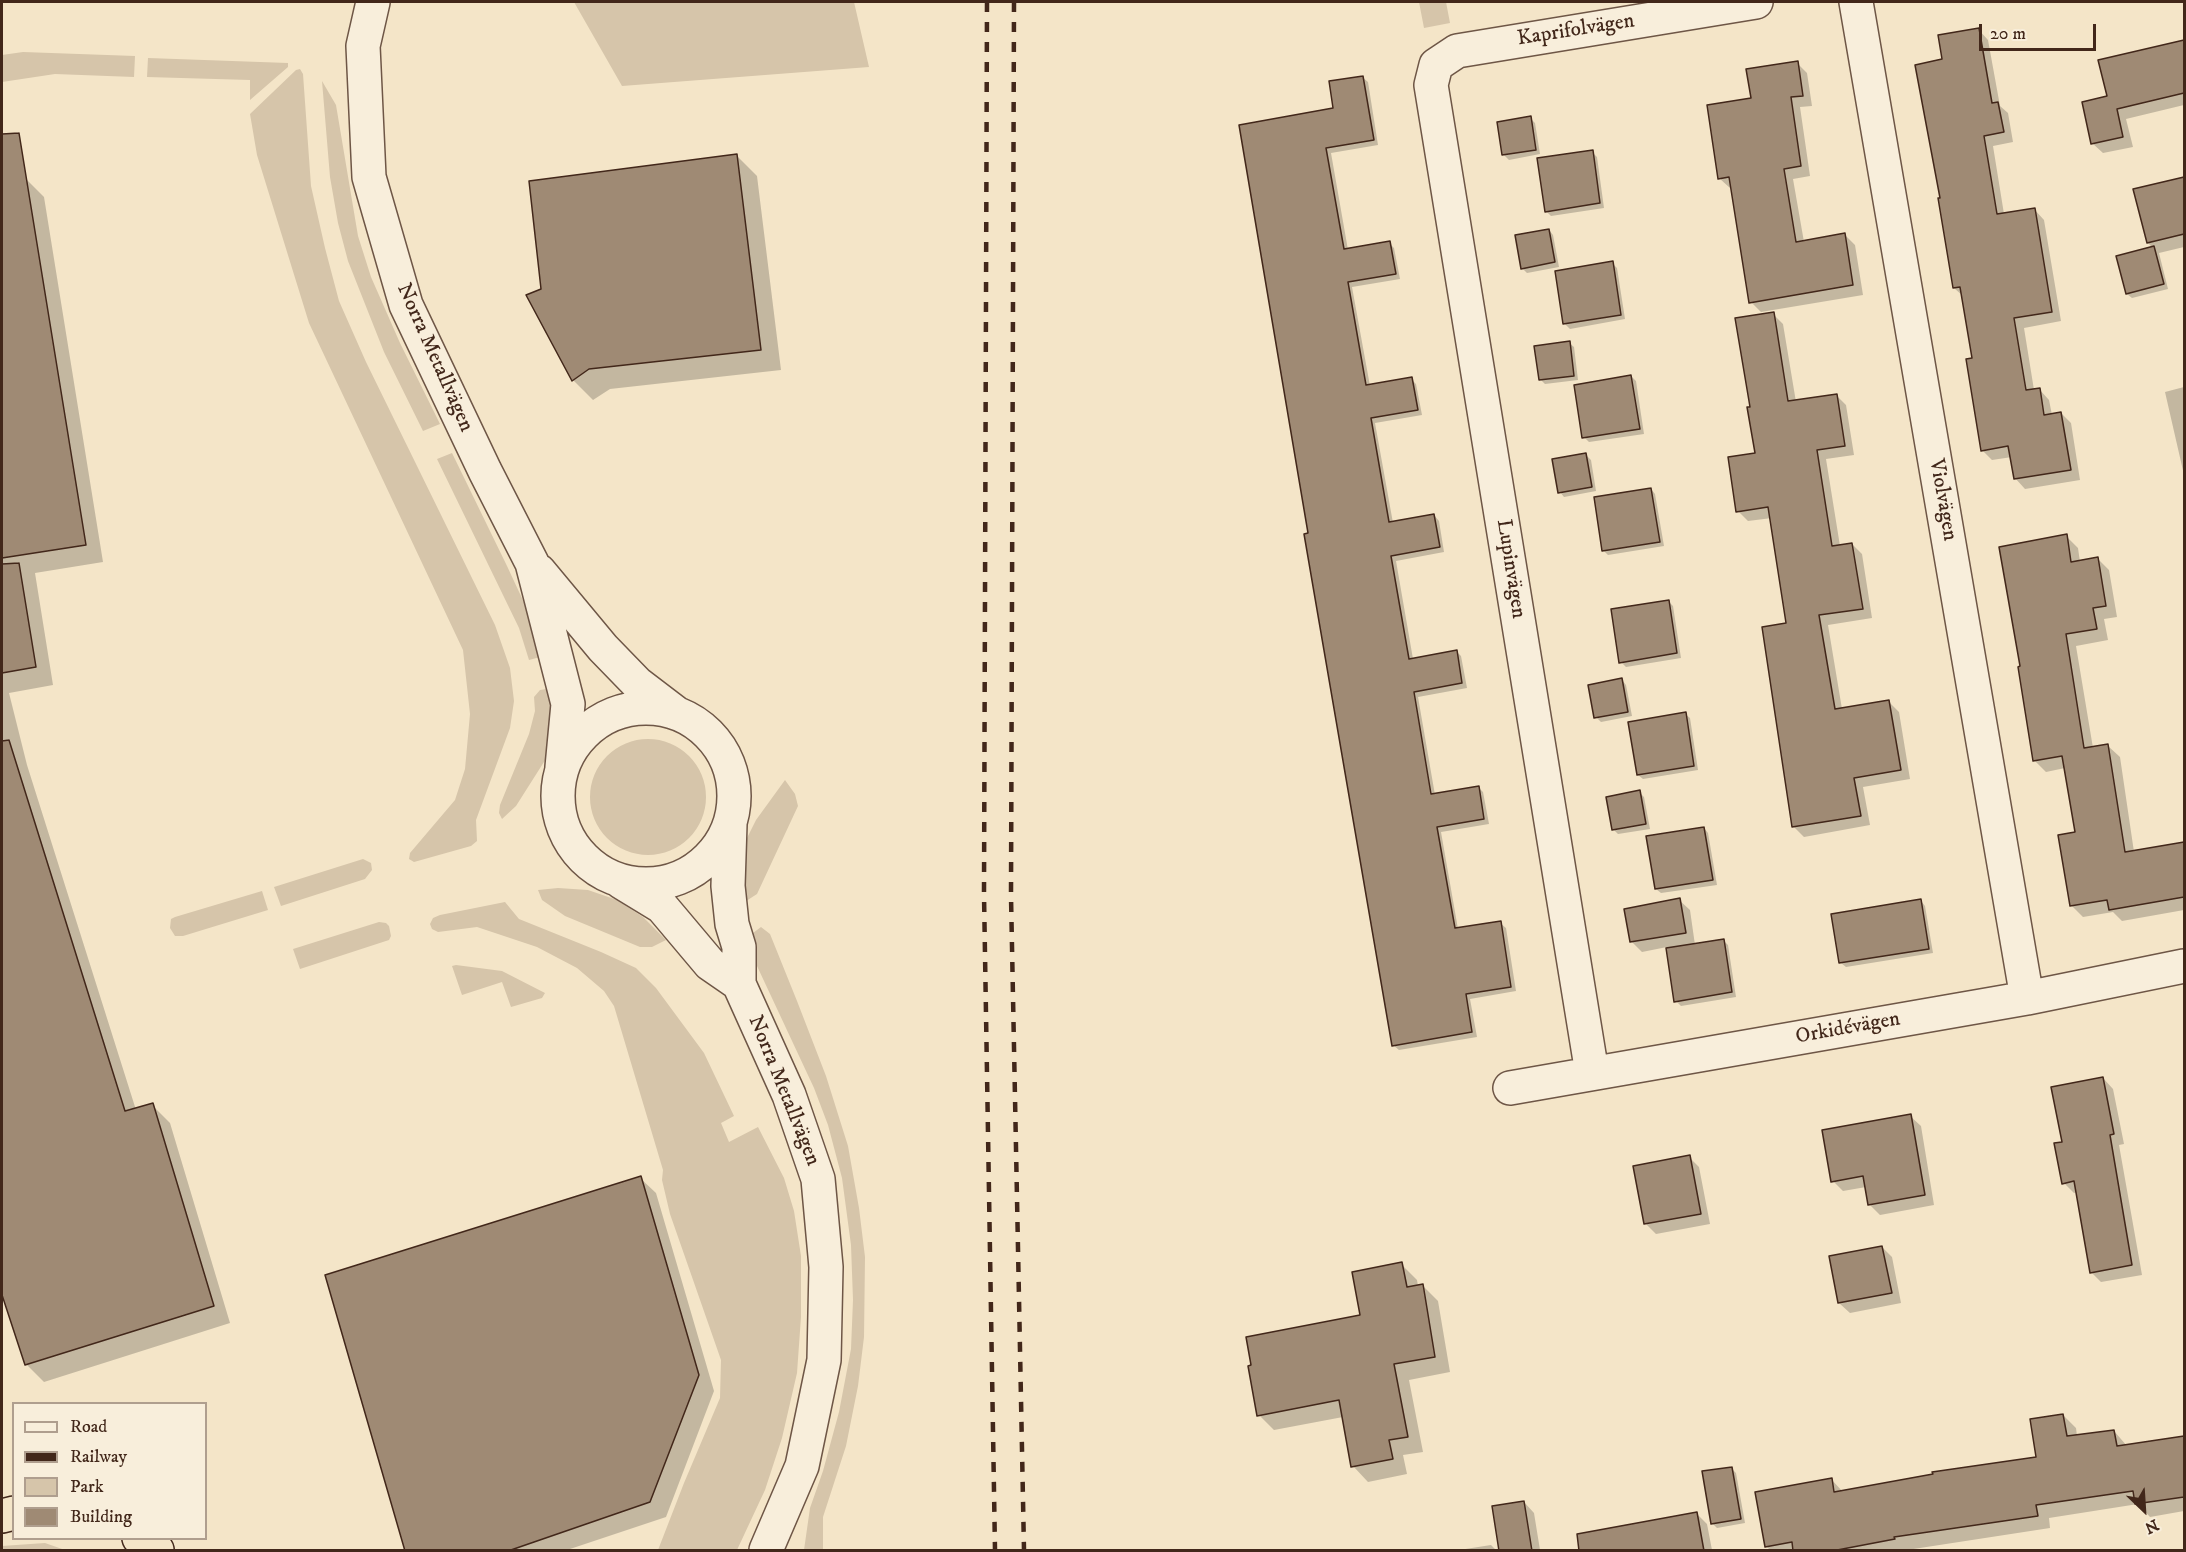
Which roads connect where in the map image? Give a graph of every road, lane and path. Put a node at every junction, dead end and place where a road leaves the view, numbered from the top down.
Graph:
1 (373, 2) edge
2 (1756, 2) edge
3 (1856, 2) edge
4 (1436, 64) joint
5 (532, 563) junction
6 (676, 713) junction
7 (562, 767) junction
8 (730, 824) junction
9 (618, 880) junction
10 (2184, 966) edge
11 (739, 984) junction
12 (2027, 998) junction
13 (1592, 1073) junction
14 (1510, 1088) dead end
15 (141, 1540) edge
16 (158, 1551) edge
17 (766, 1551) edge

1 - 5 street, Norra Metallvägen
2 - 4 street, Kaprifolvägen
3 - 12 street, Violvägen
4 - 13 street, Lupinvägen
5 - 6 street, Norra Metallvägen
5 - 7 street, Norra Metallvägen
6 - 7 street
6 - 8 street
7 - 9 street
8 - 9 street
8 - 11 street, Norra Metallvägen
9 - 11 street
10 - 12 street, Orkidévägen
11 - 17 street, Norra Metallvägen
12 - 13 street, Orkidévägen
13 - 14 street, Orkidévägen
15 - 16 highway

